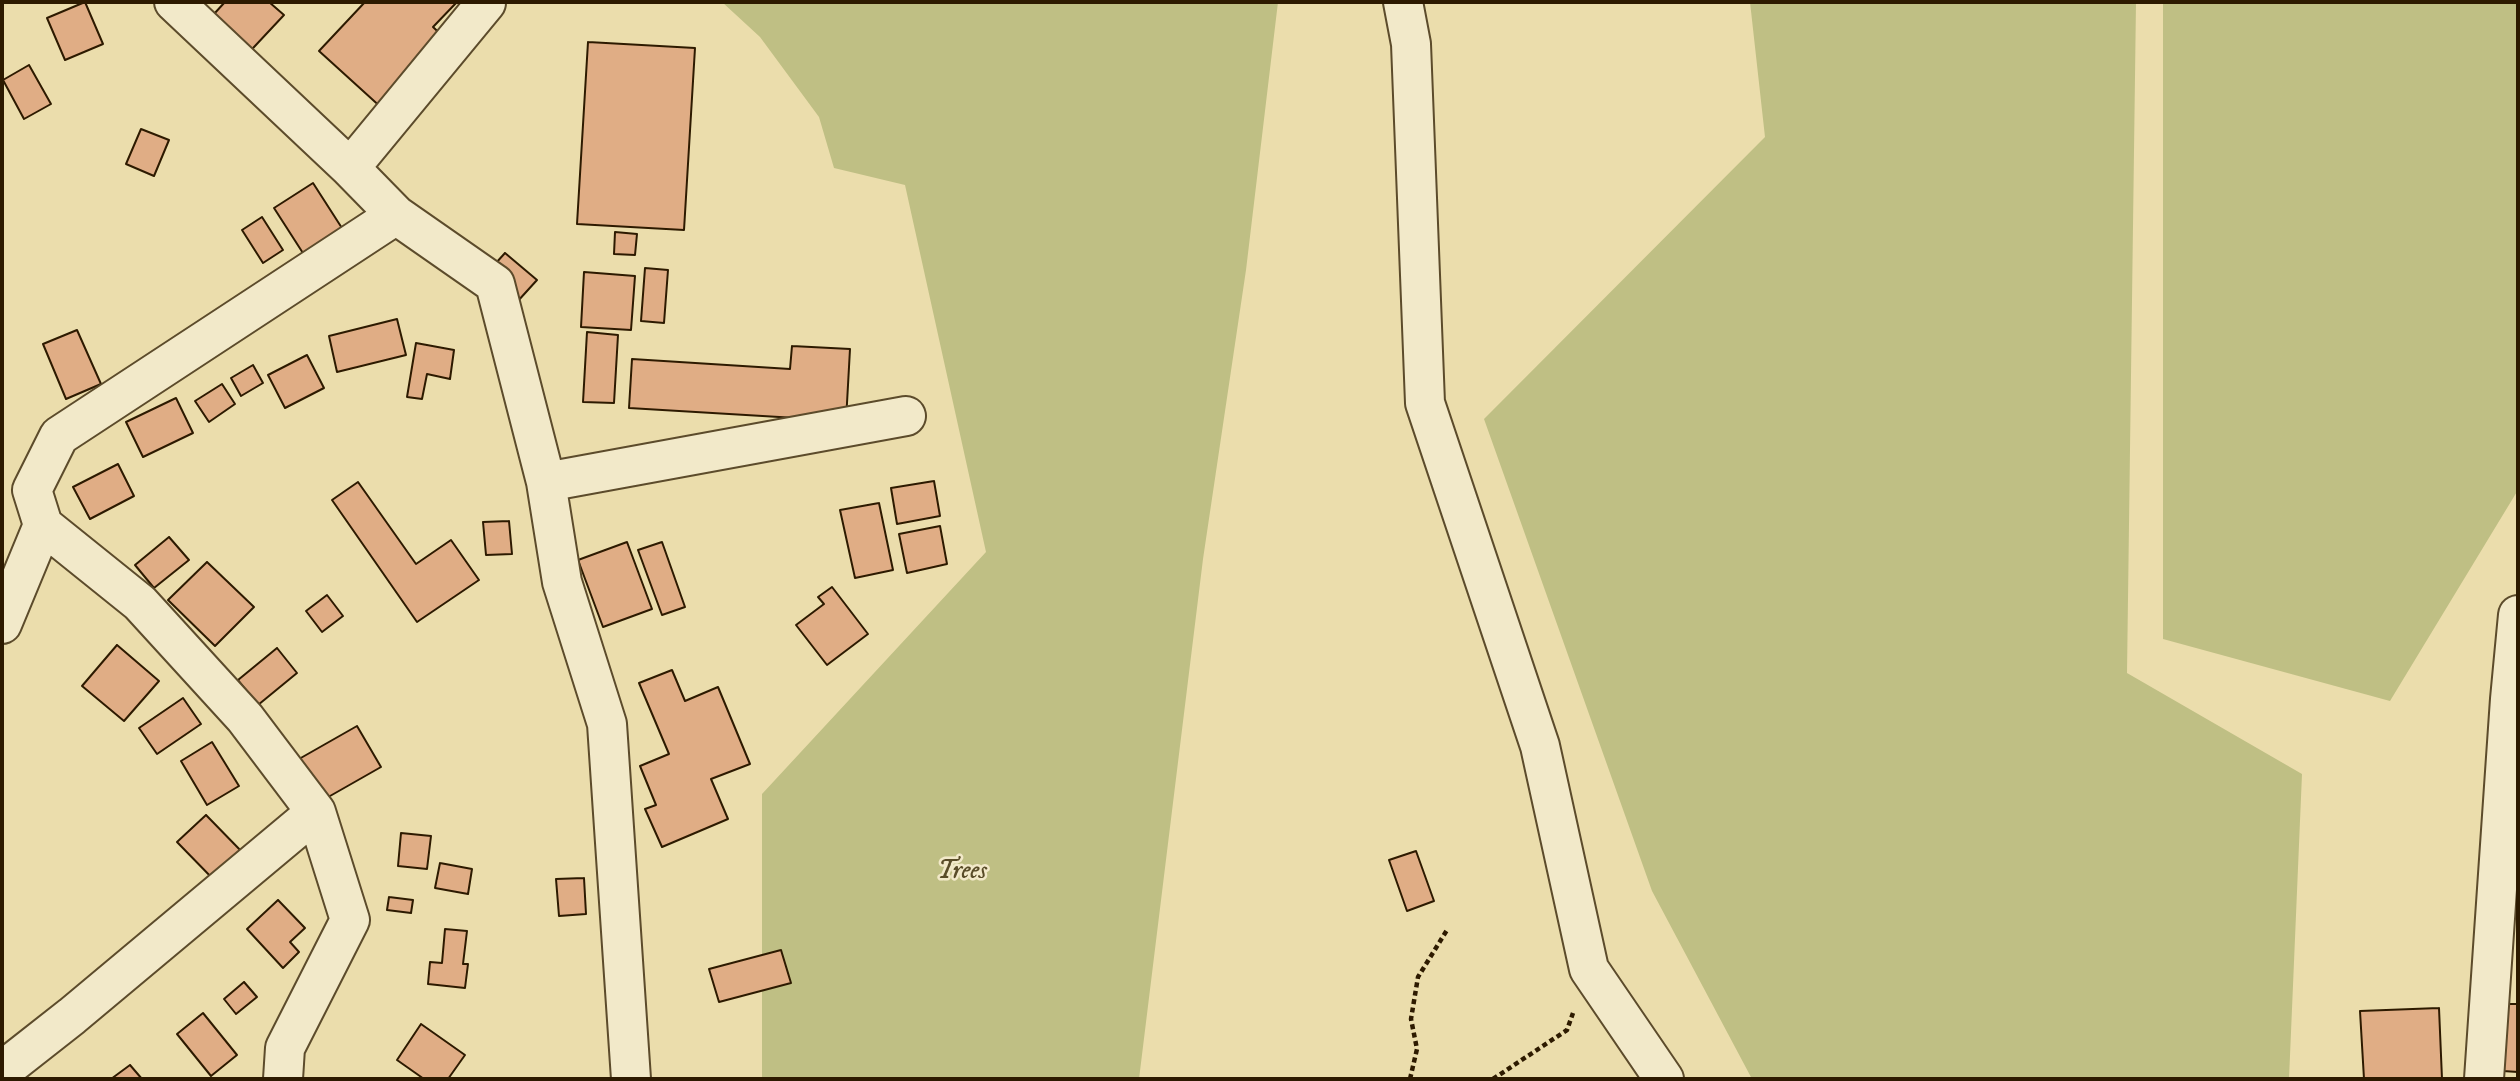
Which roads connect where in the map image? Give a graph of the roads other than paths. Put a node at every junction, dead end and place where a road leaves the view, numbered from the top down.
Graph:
1 (174, 2) edge
2 (1403, 2) edge
3 (486, 3) edge
4 (350, 168) junction
5 (396, 215) junction
6 (906, 416) dead end
7 (546, 482) junction
8 (43, 525) junction
9 (2518, 615) edge
10 (2, 624) edge
11 (316, 812) junction
12 (2, 1070) edge
13 (283, 1079) edge
14 (631, 1079) edge
15 (1664, 1079) edge
16 (2484, 1079) edge

1 - 4 street
2 - 15 street
3 - 4 street
4 - 5 street
5 - 7 street
5 - 8 street
6 - 7 street
7 - 14 street
8 - 10 street
8 - 11 street
9 - 16 street
11 - 12 street
11 - 13 street

